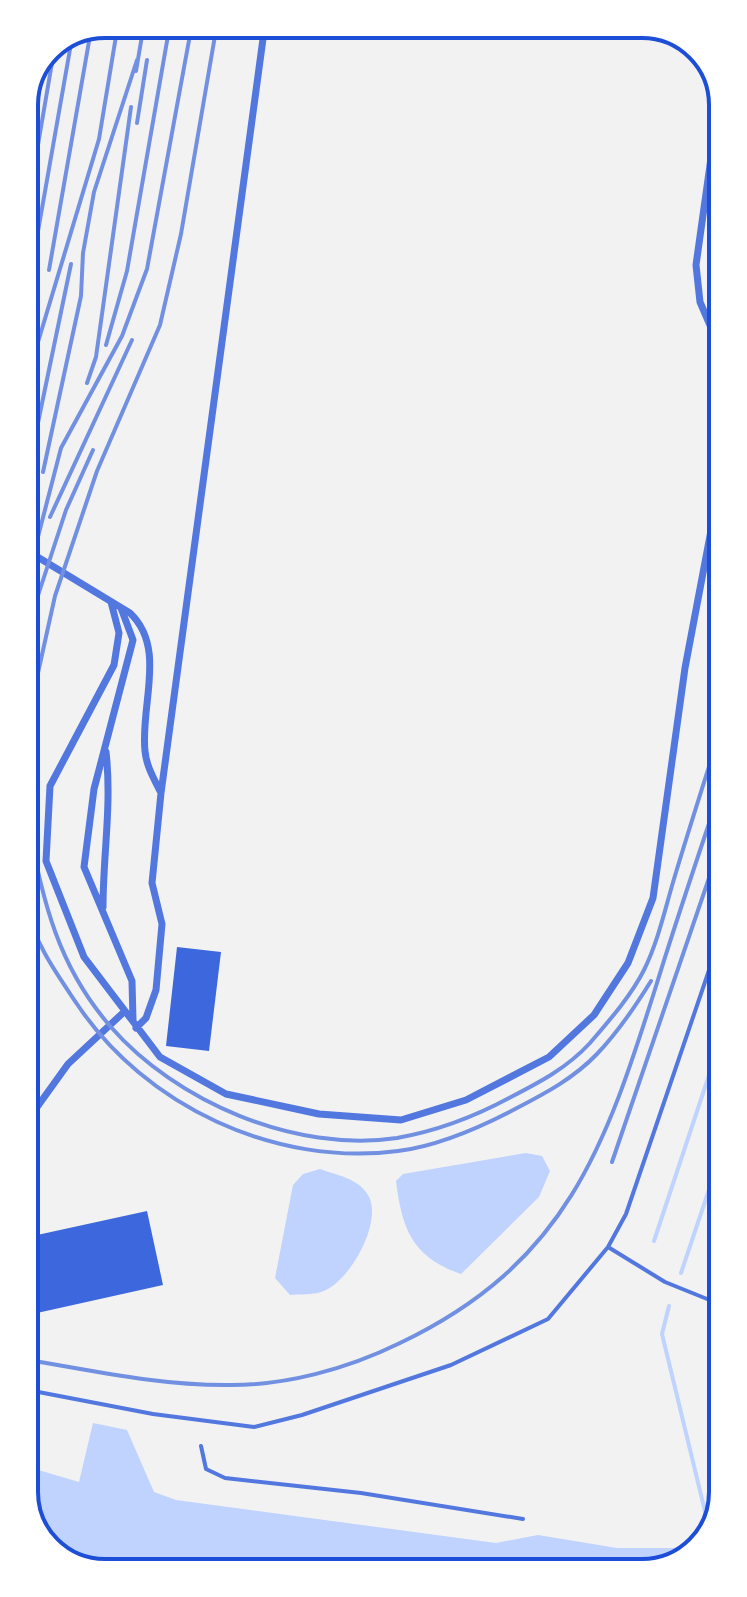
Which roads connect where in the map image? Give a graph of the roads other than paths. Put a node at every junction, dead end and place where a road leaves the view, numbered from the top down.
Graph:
1 (263, 38) edge
2 (709, 172) edge
3 (709, 323) edge
4 (709, 541) edge
5 (38, 557) edge
6 (111, 602) junction
7 (121, 608) junction
8 (106, 746) junction
9 (161, 793) junction
10 (103, 913) junction
11 (709, 972) edge
12 (125, 1011) junction
13 (135, 1025) junction
14 (38, 1106) edge
15 (608, 1247) junction
16 (709, 1300) edge
17 (38, 1392) edge
18 (201, 1446) dead end
19 (523, 1519) dead end

1 - 9 street
2 - 3 street
4 - 13 street
5 - 6 street
6 - 7 street
6 - 12 street
7 - 8 street
7 - 9 street
8 - 10 street
8 - 10 street
9 - 13 street
10 - 13 street
11 - 15 lane
12 - 13 street
12 - 14 street
15 - 16 lane
15 - 17 lane
18 - 19 lane

